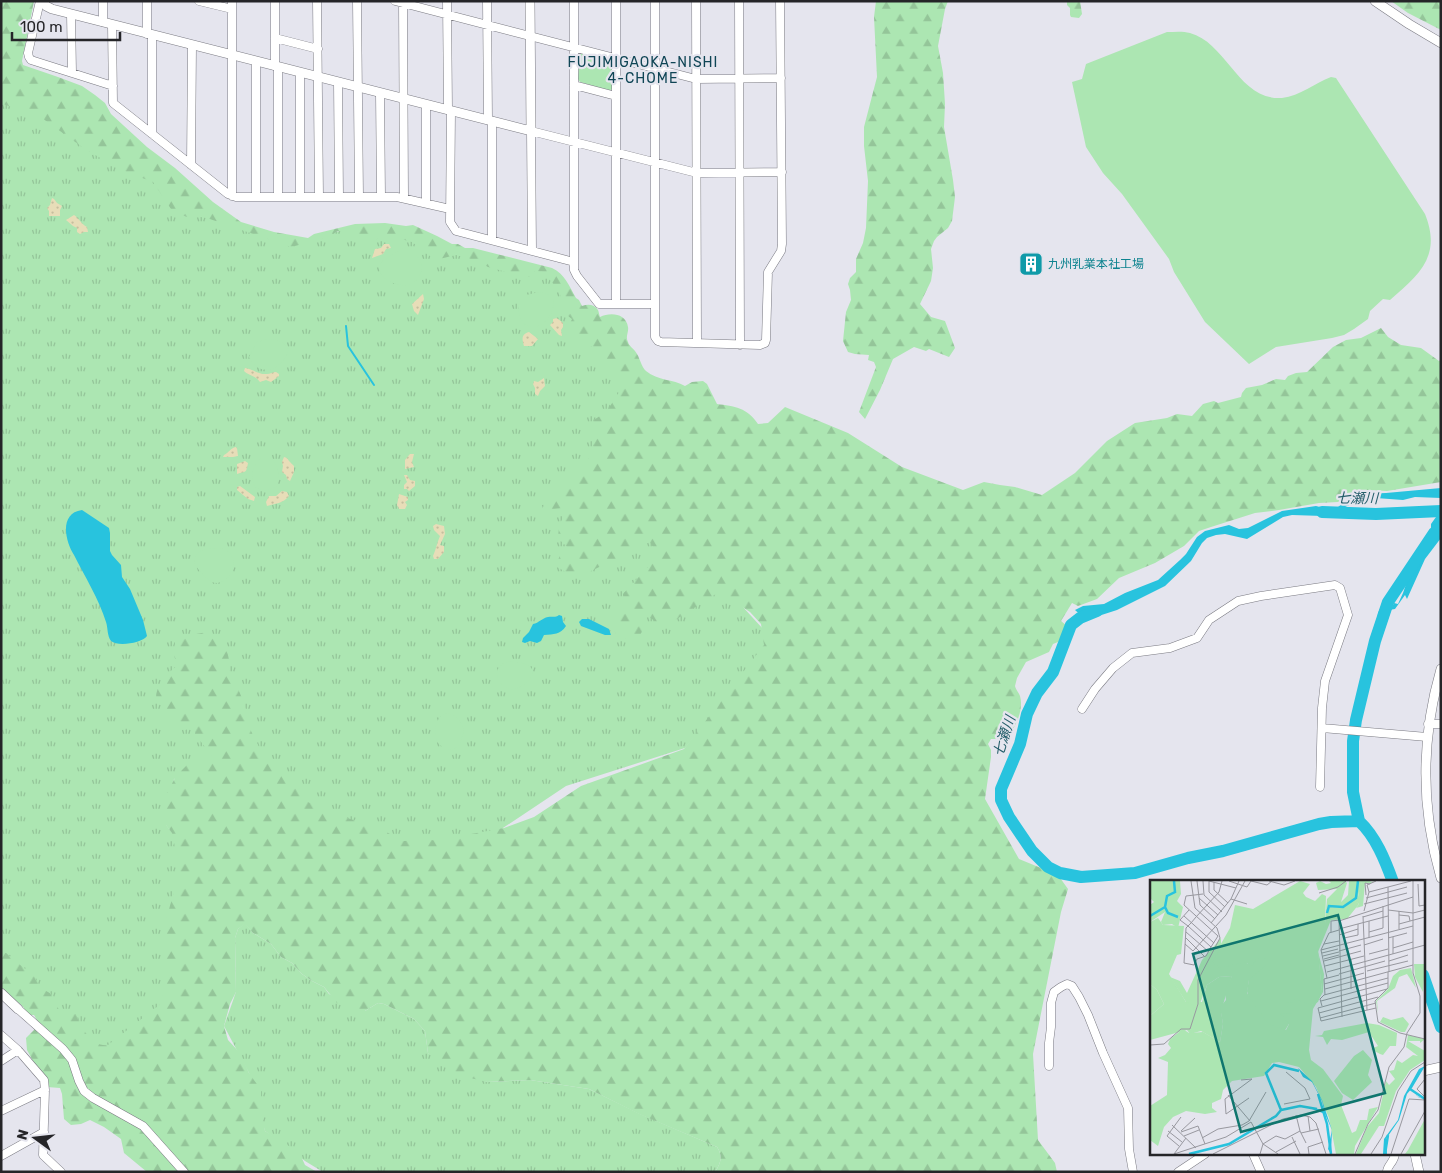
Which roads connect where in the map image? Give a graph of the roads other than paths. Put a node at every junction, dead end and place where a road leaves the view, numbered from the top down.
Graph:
1 (42, 1) edge
2 (103, 1) edge
3 (147, 1) edge
4 (198, 1) edge
5 (275, 1) edge
6 (317, 1) edge
7 (358, 1) edge
8 (447, 1) edge
9 (487, 1) edge
10 (530, 1) edge
11 (574, 1) edge
12 (616, 1) edge
13 (655, 1) edge
14 (696, 1) edge
15 (739, 1) edge
16 (780, 1) edge
17 (1375, 1) edge
18 (400, 2) edge
19 (232, 5) edge
20 (71, 14) junction
21 (447, 14) junction
22 (108, 23) junction
23 (487, 25) junction
24 (150, 34) junction
25 (530, 36) junction
26 (275, 38) junction
27 (1441, 43) edge
28 (192, 45) junction
29 (574, 47) junction
30 (318, 49) junction
31 (232, 56) junction
32 (616, 58) junction
33 (256, 62) junction
34 (277, 67) junction
35 (655, 68) junction
36 (300, 72) junction
37 (72, 73) junction
38 (318, 77) junction
39 (781, 78) junction
40 (696, 79) junction
41 (740, 79) junction
42 (338, 82) junction
43 (574, 85) junction
44 (112, 86) junction
45 (358, 87) junction
46 (380, 93) junction
47 (616, 96) junction
48 (403, 99) junction
49 (426, 105) junction
50 (449, 110) junction
51 (490, 121) junction
52 (531, 131) junction
53 (152, 134) junction
54 (574, 142) junction
55 (616, 153) junction
56 (655, 163) junction
57 (191, 165) junction
58 (782, 172) junction
59 (697, 173) junction
60 (740, 173) junction
61 (232, 196) junction
62 (256, 196) junction
63 (278, 196) junction
64 (300, 196) junction
65 (319, 197) junction
66 (339, 197) junction
67 (360, 197) junction
68 (381, 197) junction
69 (404, 198) junction
70 (426, 203) junction
71 (450, 209) junction
72 (492, 240) junction
73 (532, 251) junction
74 (574, 262) junction
75 (616, 304) junction
76 (655, 304) junction
77 (697, 343) junction
78 (740, 345) junction
79 (1441, 669) edge
80 (1082, 709) dead end
81 (1428, 724) junction
82 (1441, 724) edge
83 (1322, 728) junction
84 (1427, 737) junction
85 (1320, 788) dead end
86 (1441, 878) edge
87 (1, 993) edge
88 (18, 1009) joint
89 (1, 1035) edge
90 (18, 1050) junction
91 (1, 1061) edge
92 (1050, 1066) dead end
93 (1441, 1067) edge
94 (1424, 1071) edge
95 (45, 1090) junction
96 (1, 1111) edge
97 (44, 1132) junction
98 (1, 1156) edge
99 (1202, 1156) edge
100 (1254, 1156) edge
101 (1394, 1156) edge
102 (1415, 1156) edge
103 (56, 1170) edge
104 (184, 1172) edge
105 (1132, 1172) edge
106 (1178, 1172) edge
107 (1260, 1172) edge
108 (1387, 1172) edge
109 (1419, 1172) edge

1 - 20 street
1 - 37 street
2 - 22 street
3 - 24 street
4 - 19 street
5 - 26 street
6 - 30 street
7 - 45 street
8 - 21 street
9 - 23 street
10 - 25 street
11 - 29 street
12 - 32 street
13 - 35 street
14 - 40 street
15 - 41 street
16 - 39 street
17 - 27 street
18 - 21 street
18 - 48 street
19 - 31 street
20 - 22 street
20 - 37 street
21 - 23 street
21 - 50 street
22 - 24 street
22 - 44 street
23 - 25 street
23 - 51 street
24 - 28 street
24 - 53 street
25 - 29 street
25 - 52 street
26 - 30 street
26 - 34 street
28 - 31 street
28 - 57 street
29 - 32 street
29 - 43 street
30 - 38 street
31 - 33 street
31 - 61 street
32 - 35 street
32 - 47 street
33 - 34 street
33 - 62 street
34 - 36 street
34 - 63 street
35 - 40 street
35 - 56 street
36 - 38 street
36 - 64 street
37 - 44 street
38 - 42 street
38 - 65 street
39 - 41 street
39 - 58 street
40 - 41 street
40 - 59 street
41 - 60 street
42 - 45 street
42 - 66 street
43 - 47 street
43 - 54 street
44 - 53 street
45 - 46 street
45 - 67 street
46 - 48 street
46 - 68 street
47 - 55 street
48 - 49 street
48 - 69 street
49 - 50 street
49 - 70 street
50 - 51 street
50 - 71 street
51 - 52 street
51 - 72 street
52 - 54 street
52 - 73 street
53 - 57 street
54 - 55 street
54 - 74 street
55 - 56 street
55 - 75 street
56 - 59 street
56 - 76 street
57 - 61 street
58 - 60 street
58 - 78 street
59 - 60 street
59 - 77 street
60 - 78 street
61 - 62 street
62 - 63 street
63 - 64 street
64 - 65 street
65 - 66 street
66 - 67 street
67 - 68 street
68 - 69 street
69 - 70 street
70 - 71 street
71 - 72 street
72 - 73 street
73 - 74 street
74 - 75 street
75 - 76 street
76 - 77 street
77 - 78 street
79 - 81 street
80 - 83 street
81 - 82 street
81 - 84 street
83 - 84 street
83 - 85 street
84 - 86 street
87 - 88 street
88 - 104 street
89 - 90 street
90 - 91 street
90 - 95 street
92 - 105 street
93 - 94 street
95 - 96 street
95 - 97 street
97 - 98 street
97 - 103 street
99 - 106 street
100 - 107 street
101 - 108 street
102 - 109 street

